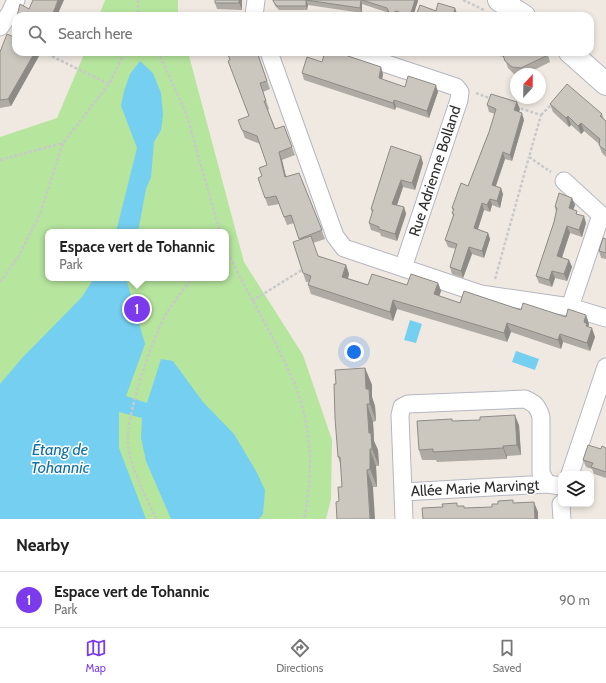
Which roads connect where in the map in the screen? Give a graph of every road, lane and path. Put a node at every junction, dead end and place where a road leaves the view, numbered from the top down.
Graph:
1 (16, 0) edge
2 (138, 0) edge
3 (256, 0) edge
4 (463, 0) edge
5 (494, 6) edge
6 (138, 12) edge
7 (254, 12) edge
8 (512, 12) edge
9 (0, 27) edge
10 (51, 56) edge
11 (123, 56) edge
12 (160, 56) edge
13 (270, 56) edge
14 (363, 56) edge
15 (574, 56) edge
16 (109, 84) junction
17 (606, 84) edge
18 (460, 92) junction
19 (556, 99) edge
20 (498, 101) edge
21 (513, 106) edge
22 (541, 115) junction
23 (63, 143) junction
24 (529, 157) junction
25 (0, 160) edge
26 (564, 180) joint
27 (219, 229) edge
28 (229, 254) edge
29 (309, 266) edge
30 (402, 268) junction
31 (190, 281) edge
32 (0, 282) edge
33 (493, 284) dead end
34 (252, 301) junction
35 (570, 307) junction
36 (606, 318) edge
37 (606, 367) edge
38 (571, 471) edge
39 (554, 485) edge
40 (403, 492) junction
41 (561, 507) edge
42 (156, 519) edge
43 (304, 519) edge
44 (404, 519) edge
45 (562, 519) edge

1 - 9 street
2 - 6 path
3 - 7 street
4 - 5 path
5 - 8 main road
10 - 16 path
11 - 16 path
12 - 27 path
13 - 30 street
14 - 18 street, Rue Adrienne Bolland
15 - 17 main road
16 - 23 path
18 - 20 path
18 - 30 street, Rue Adrienne Bolland
19 - 22 path
21 - 22 path
22 - 24 path
23 - 25 path
23 - 32 path
24 - 26 path
24 - 33 path
26 - 35 street
28 - 34 path
29 - 34 path
30 - 35 street
31 - 42 path
34 - 43 path
35 - 36 street
37 - 38 street
39 - 40 street, Allée Marie Marvingt
39 - 40 street, Allée Marie Marvingt
40 - 44 street, Allée Marie Marvingt
41 - 45 street

